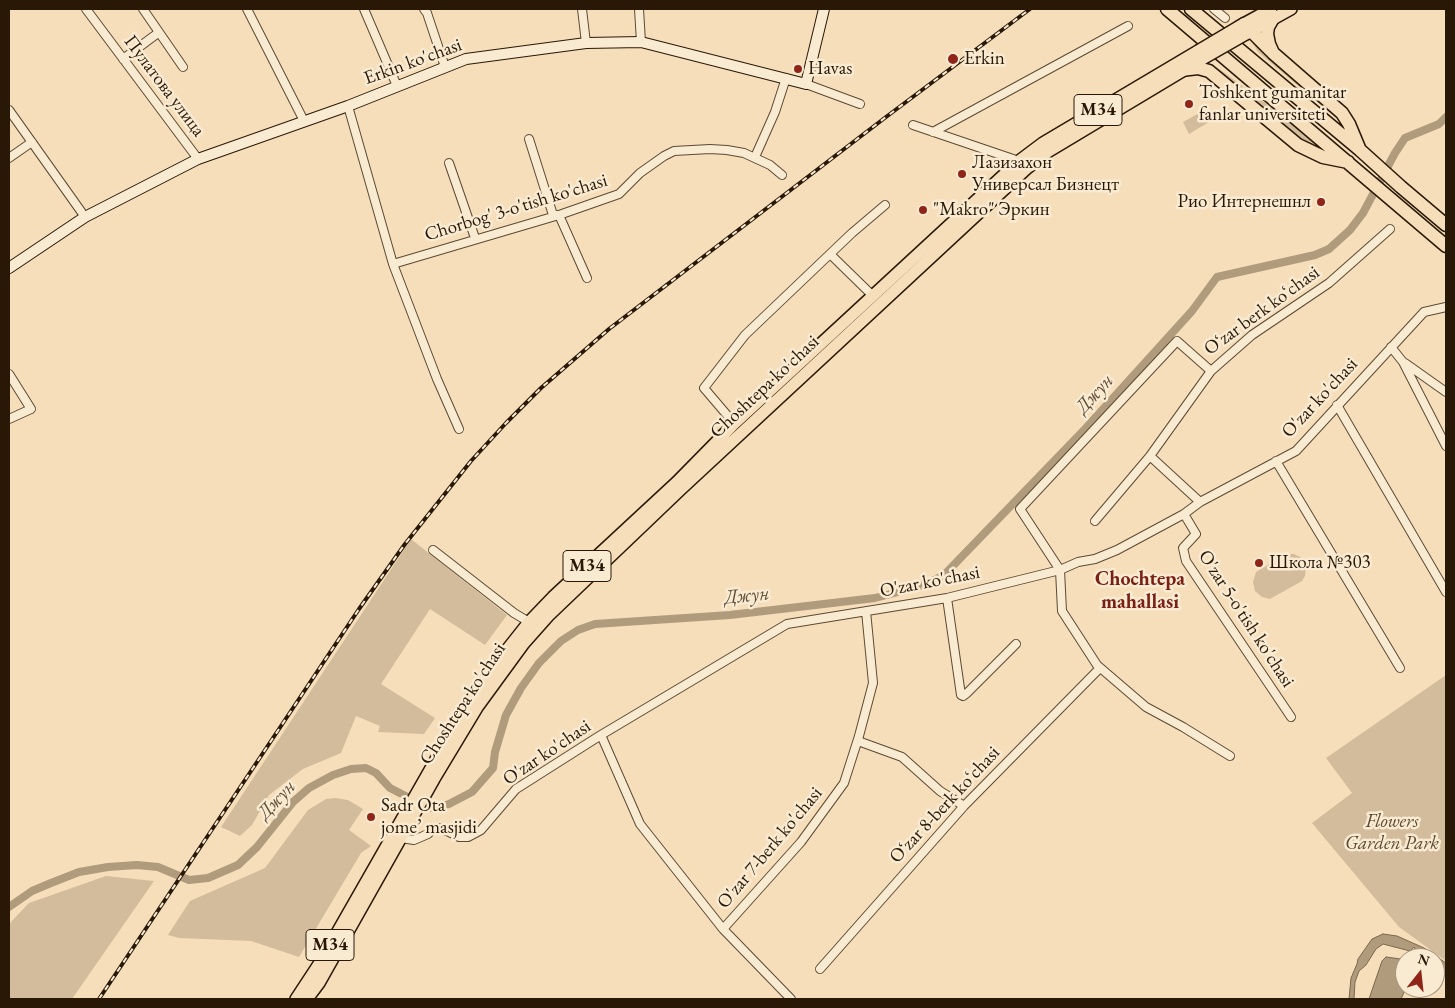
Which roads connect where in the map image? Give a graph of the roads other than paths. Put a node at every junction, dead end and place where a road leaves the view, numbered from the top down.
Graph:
1 (86, 9) edge
2 (143, 9) edge
3 (247, 9) edge
4 (364, 9) edge
5 (424, 9) edge
6 (582, 9) edge
7 (639, 9) edge
8 (824, 9) edge
9 (1167, 9) edge
10 (1191, 9) edge
11 (1214, 9) edge
12 (1291, 9) edge
13 (1271, 14) edge
14 (1225, 18) dead end
15 (1128, 26) dead end
16 (1245, 29) junction
17 (158, 33) junction
18 (641, 42) junction
19 (586, 44) junction
20 (1273, 52) junction
21 (1201, 54) junction
22 (123, 59) junction
23 (183, 67) dead end
24 (445, 67) junction
25 (1181, 70) junction
26 (786, 78) junction
27 (806, 84) junction
28 (397, 86) junction
29 (860, 104) dead end
30 (348, 106) junction
31 (9, 110) edge
32 (304, 121) junction
33 (914, 125) dead end
34 (933, 132) junction
35 (529, 139) dead end
36 (32, 142) junction
37 (1360, 150) junction
38 (755, 157) junction
39 (9, 158) edge
40 (198, 159) junction
41 (449, 163) dead end
42 (1349, 163) junction
43 (1022, 165) junction
44 (782, 175) dead end
45 (885, 205) dead end
46 (559, 215) junction
47 (85, 217) junction
48 (1446, 225) edge
49 (1390, 229) dead end
50 (475, 238) junction
51 (1446, 246) edge
52 (830, 254) junction
53 (393, 264) junction
54 (9, 268) edge
55 (587, 278) dead end
56 (873, 296) junction
57 (1446, 307) edge
58 (1390, 347) junction
59 (1403, 362) junction
60 (1211, 371) junction
61 (9, 374) edge
62 (783, 386) junction
63 (1446, 392) edge
64 (1337, 405) junction
65 (9, 419) edge
66 (735, 423) junction
67 (459, 429) dead end
68 (1446, 446) edge
69 (1150, 456) junction
70 (1276, 461) junction
71 (1200, 502) junction
72 (1184, 514) junction
73 (1095, 521) dead end
74 (433, 550) dead end
75 (1060, 570) junction
76 (1446, 592) edge
77 (948, 598) junction
78 (866, 611) junction
79 (529, 622) junction
80 (1016, 644) dead end
81 (1100, 668) junction
82 (1400, 668) dead end
83 (1291, 717) dead end
84 (601, 735) junction
85 (858, 741) junction
86 (1230, 756) dead end
87 (430, 778) junction
88 (964, 806) junction
89 (404, 824) junction
90 (401, 838) junction
91 (364, 893) junction
92 (723, 930) junction
93 (820, 970) dead end
94 (296, 999) edge
95 (308, 999) edge
96 (791, 999) edge

1 - 22 street, Пулатова улица
2 - 17 street
3 - 32 street
4 - 28 street
5 - 24 street
6 - 19 street
7 - 18 street
8 - 27 main road
9 - 42 highway
10 - 37 highway
11 - 14 street
12 - 13 main road, Choshtepa ko'chasi
13 - 16 main road, Choshtepa ko'chasi
13 - 20 highway
15 - 34 street
16 - 20 highway
16 - 21 main road, Choshtepa ko'chasi / M34, bridge
17 - 22 street
17 - 23 street
18 - 19 main road, Erkin ko'chasi
18 - 26 main road, Erkin ko'chasi
19 - 24 main road, Erkin ko'chasi
20 - 37 highway
21 - 25 main road, Choshtepa ko'chasi / M34
21 - 43 main road, Choshtepa ko'chasi / M34
22 - 40 street, Пулатова улица
24 - 28 main road, Erkin ko'chasi
25 - 42 highway
25 - 43 main road, Choshtepa ko'chasi / M34
26 - 27 main road, Erkin ko'chasi
26 - 38 street
27 - 29 street, Erkin ko'chasi
28 - 30 main road, Erkin ko'chasi
30 - 32 main road, Erkin ko'chasi
30 - 53 street
31 - 36 street
32 - 40 main road, Erkin ko'chasi
33 - 34 street
34 - 43 street
35 - 46 street
36 - 39 street
36 - 47 street
37 - 48 highway
38 - 44 street, Chorbog' 3-o'tish ko'chasi
38 - 46 street, Chorbog' 3-o'tish ko'chasi
40 - 47 main road, Erkin ko'chasi
41 - 50 street
42 - 51 highway
43 - 56 main road, Choshtepa ko'chasi / M34
43 - 62 main road, Choshtepa ko'chasi / M34
45 - 52 street
46 - 50 street, Chorbog' 3-o'tish ko'chasi
46 - 55 street
47 - 54 main road, Erkin ko'chasi
49 - 60 street, Oʻzar berk koʻchasi
50 - 53 street, Chorbog' 3-o'tish ko'chasi
52 - 56 street
52 - 66 street
53 - 67 street
56 - 62 main road, Choshtepa ko'chasi / M34
57 - 58 street, O'zar ko'chasi
58 - 59 street
58 - 64 street, O'zar ko'chasi
59 - 63 street
59 - 68 street
60 - 69 street
60 - 75 street, Oʻzar berk koʻchasi
61 - 65 street
62 - 66 main road, Choshtepa ko'chasi / M34
62 - 87 main road, Choshtepa ko'chasi / M34
64 - 70 street, O'zar ko'chasi
64 - 76 street
66 - 79 main road, Choshtepa ko'chasi / M34
69 - 71 street
69 - 73 street
70 - 71 street, O'zar ko'chasi
70 - 82 street
71 - 72 street, O'zar ko'chasi
72 - 75 street, O'zar ko'chasi
72 - 83 street, O'zar 5-o'tish ko'chasi
74 - 79 street
75 - 77 street, O'zar ko'chasi
75 - 81 street
77 - 78 street, O'zar ko'chasi
77 - 80 street
78 - 84 street, O'zar ko'chasi
78 - 85 street, O'zar 7-berk ko'chasi
79 - 87 main road, Choshtepa ko'chasi / M34
81 - 86 street
81 - 88 street, Oʻzar 8-berk koʻchasi
84 - 90 street, O'zar ko'chasi
84 - 92 street
85 - 88 street
85 - 92 street, O'zar 7-berk ko'chasi
87 - 89 main road, Choshtepa ko'chasi / M34
88 - 93 street, Oʻzar 8-berk koʻchasi
89 - 90 main road, Choshtepa ko'chasi / M34
89 - 91 main road, Choshtepa ko'chasi / M34
90 - 91 main road, Choshtepa ko'chasi / M34
91 - 94 main road, M34
91 - 95 main road, M34
92 - 96 street

